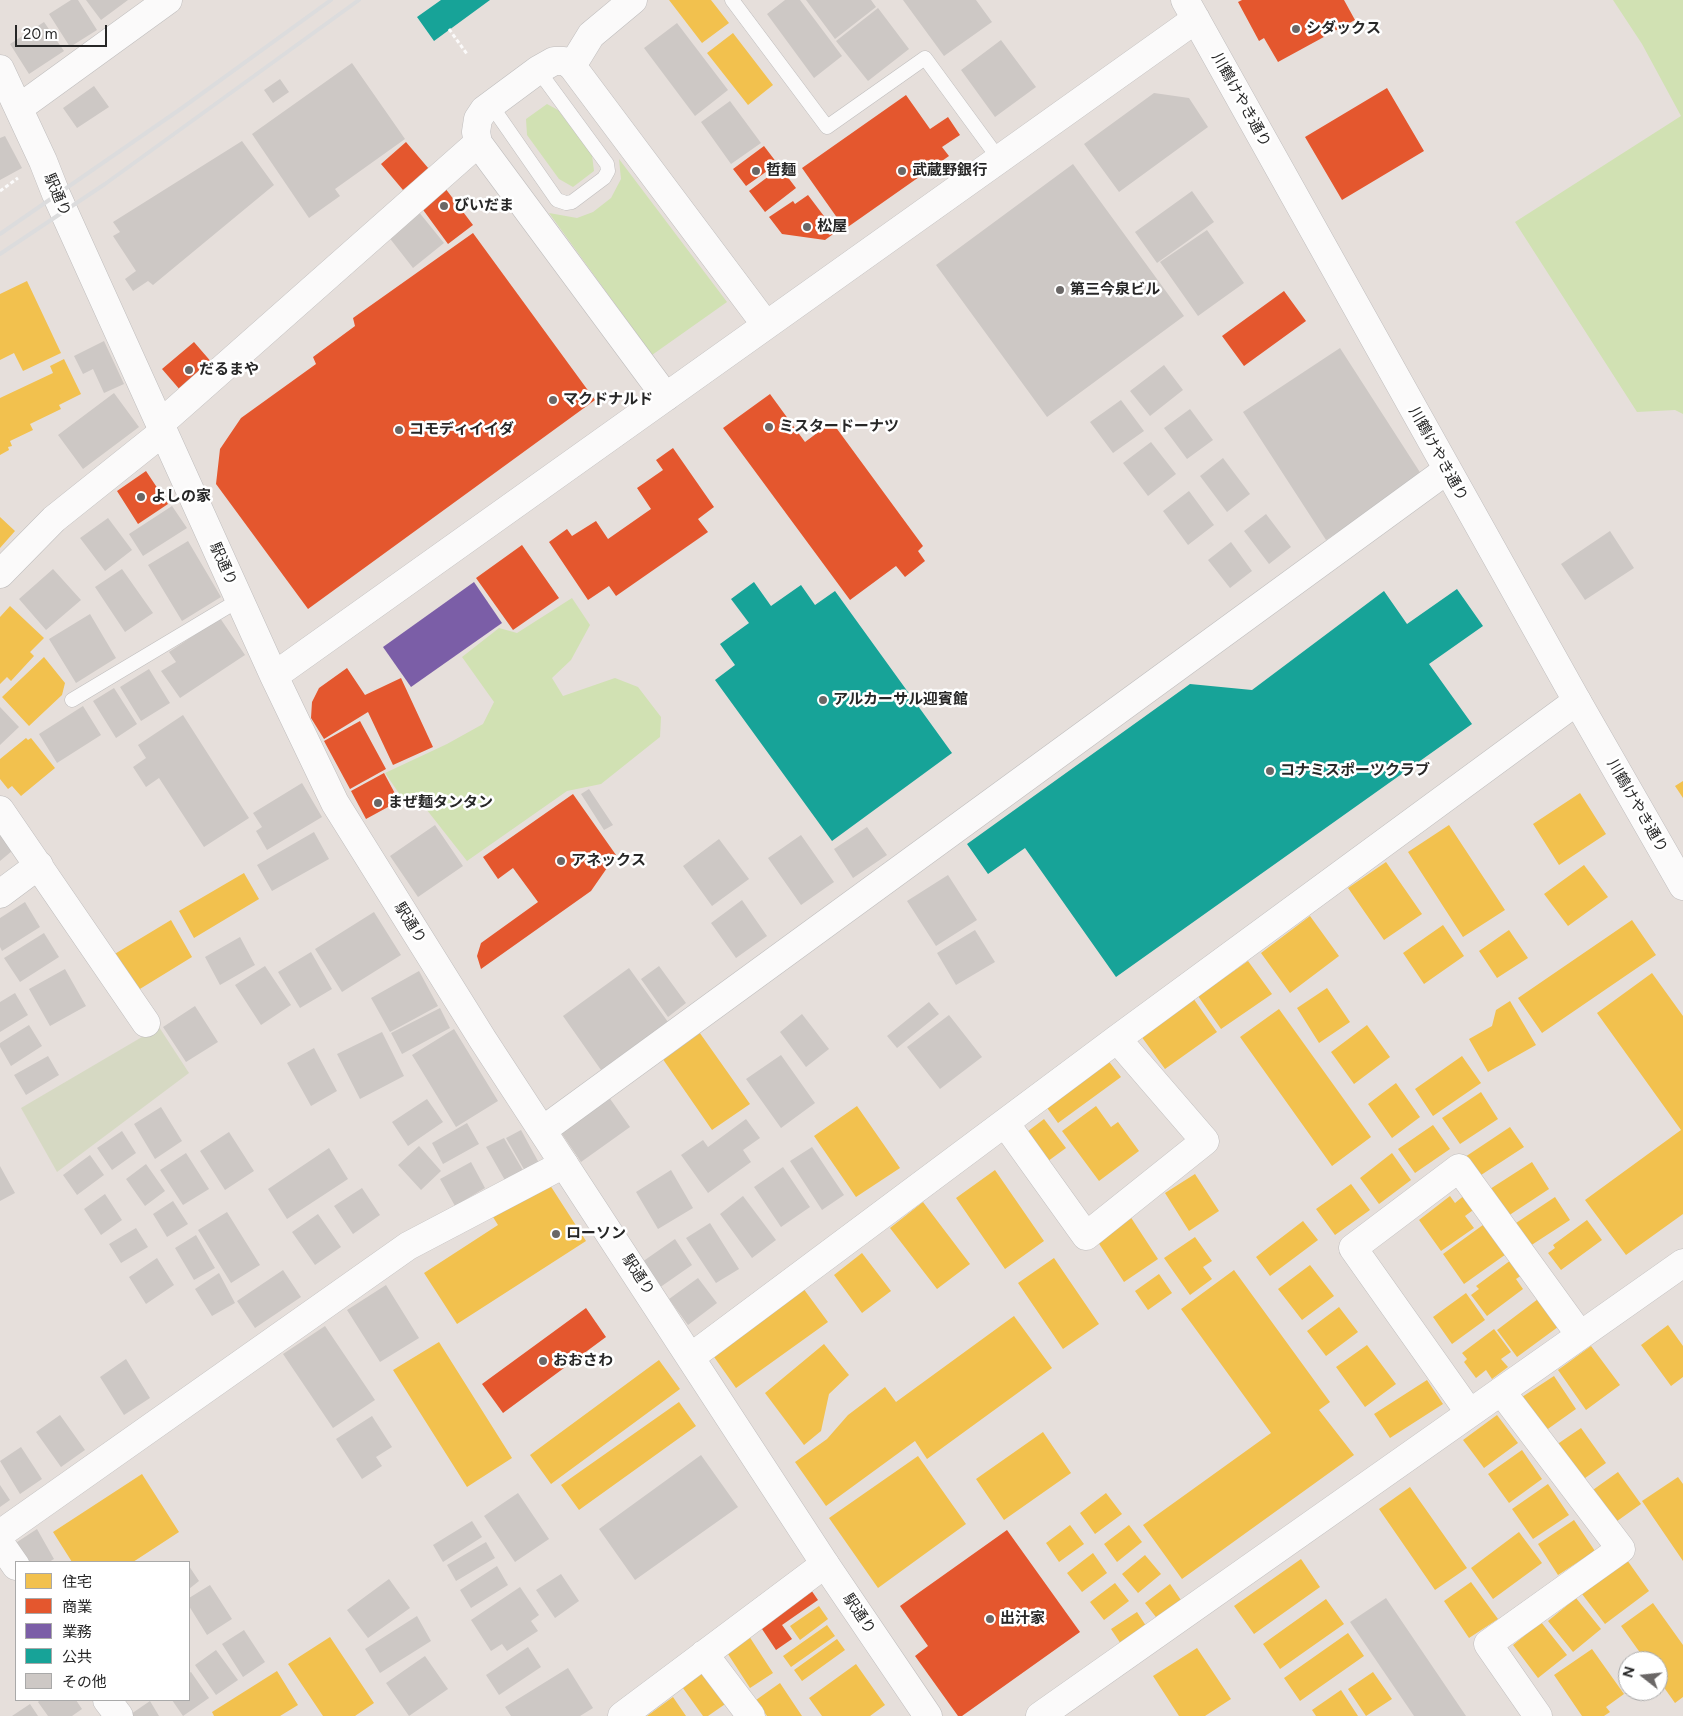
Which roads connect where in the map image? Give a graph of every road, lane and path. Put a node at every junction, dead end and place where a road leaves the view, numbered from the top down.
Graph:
1 (168, 0) edge
2 (634, 0) edge
3 (732, 0) edge
4 (1190, 10) edge
5 (449, 29) dead end
6 (467, 54) dead end
7 (572, 66) junction
8 (0, 69) edge
9 (538, 70) junction
10 (491, 105) junction
11 (18, 108) junction
12 (478, 143) junction
13 (999, 159) junction
14 (766, 325) junction
15 (666, 397) junction
16 (162, 428) junction
17 (1447, 470) junction
18 (0, 574) edge
19 (239, 600) junction
20 (274, 676) junction
21 (72, 700) dead end
22 (1577, 701) junction
23 (0, 810) edge
24 (39, 865) junction
25 (1683, 886) edge
26 (0, 894) edge
27 (146, 1024) dead end
28 (1117, 1039) junction
29 (1005, 1123) junction
30 (543, 1130) junction
31 (564, 1164) junction
32 (1683, 1263) edge
33 (1580, 1335) junction
34 (691, 1357) junction
35 (1500, 1391) junction
36 (1469, 1412) junction
37 (0, 1534) edge
38 (0, 1543) edge
39 (825, 1564) junction
40 (15, 1565) edge
41 (704, 1654) junction
42 (108, 1701) edge
43 (624, 1715) edge
44 (118, 1716) edge
45 (751, 1716) edge
46 (928, 1716) edge
47 (1040, 1716) edge
48 (1538, 1716) edge

1 - 11 street
2 - 7 street
3 - 13 lane
4 - 13 street
4 - 17 street, 川鶴けやき通り
5 - 6 path
7 - 9 street
7 - 14 street
8 - 11 street, 駅通り
9 - 10 street
9 - 10 lane
10 - 12 street
11 - 16 street, 駅通り
12 - 15 street
12 - 16 street
13 - 14 street
14 - 15 street
15 - 20 street
16 - 18 street
16 - 19 street, 駅通り
17 - 22 street, 川鶴けやき通り
17 - 30 street
19 - 20 street, 駅通り
19 - 21 lane
20 - 30 street, 駅通り
22 - 25 street, 川鶴けやき通り
22 - 28 street
23 - 24 street
24 - 26 street
24 - 27 street
28 - 29 street
28 - 29 street
29 - 34 street
30 - 31 street, 駅通り
31 - 34 street, 駅通り
31 - 37 street
32 - 33 street
33 - 35 street
33 - 36 street
34 - 39 street, 駅通り
35 - 36 street
35 - 48 street
36 - 47 street
38 - 40 street
39 - 41 street
39 - 46 street, 駅通り
41 - 43 street
41 - 45 street
42 - 44 street

